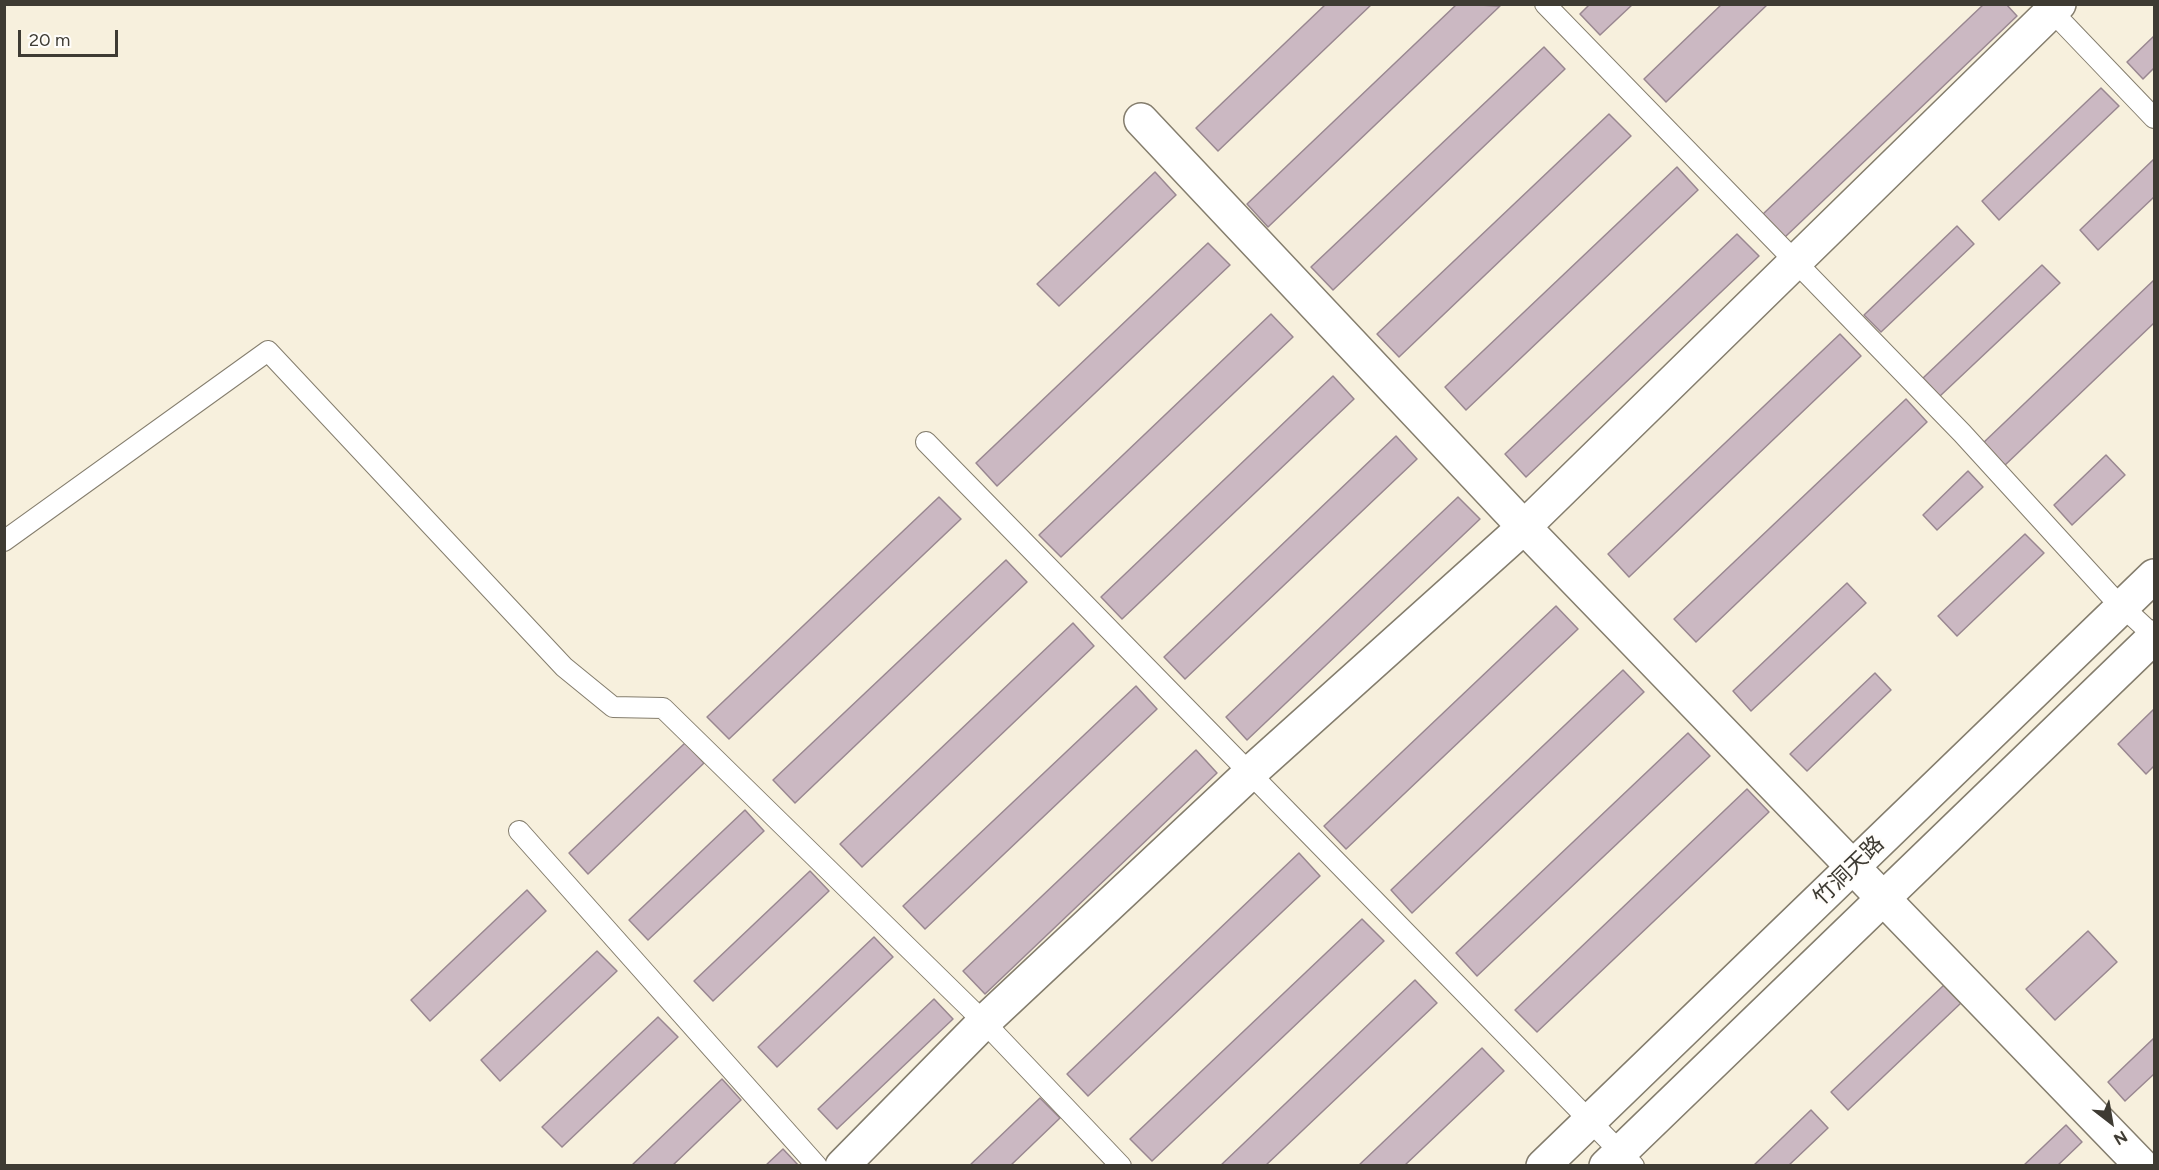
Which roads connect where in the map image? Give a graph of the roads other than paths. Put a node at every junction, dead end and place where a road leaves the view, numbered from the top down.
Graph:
1 (1545, 4) edge
2 (2052, 7) edge
3 (2154, 118) edge
4 (1141, 120) dead end
5 (1795, 262) junction
6 (926, 442) dead end
7 (1524, 527) junction
8 (4, 541) edge
9 (2154, 576) edge
10 (2123, 606) junction
11 (2154, 636) edge
12 (1250, 773) junction
13 (519, 831) dead end
14 (1853, 866) junction
15 (1883, 898) junction
16 (984, 1022) junction
17 (1590, 1120) junction
18 (1620, 1161) edge
19 (817, 1166) edge
20 (842, 1166) edge
21 (1121, 1166) edge
22 (1543, 1166) edge
23 (2142, 1166) edge

1 - 5 lane
2 - 3 lane
2 - 5 street
4 - 7 street
5 - 7 street
5 - 10 lane
6 - 12 lane
7 - 12 street
7 - 14 street
8 - 16 lane
9 - 10 street, 竹洞天路
10 - 11 lane
10 - 14 street, 竹洞天路
11 - 15 street, 竹洞天路
12 - 16 street
12 - 17 lane
13 - 19 lane
14 - 15 street
14 - 17 street, 竹洞天路
15 - 18 street, 竹洞天路
15 - 23 street
16 - 20 street
16 - 21 lane
17 - 18 lane
17 - 22 street, 竹洞天路

